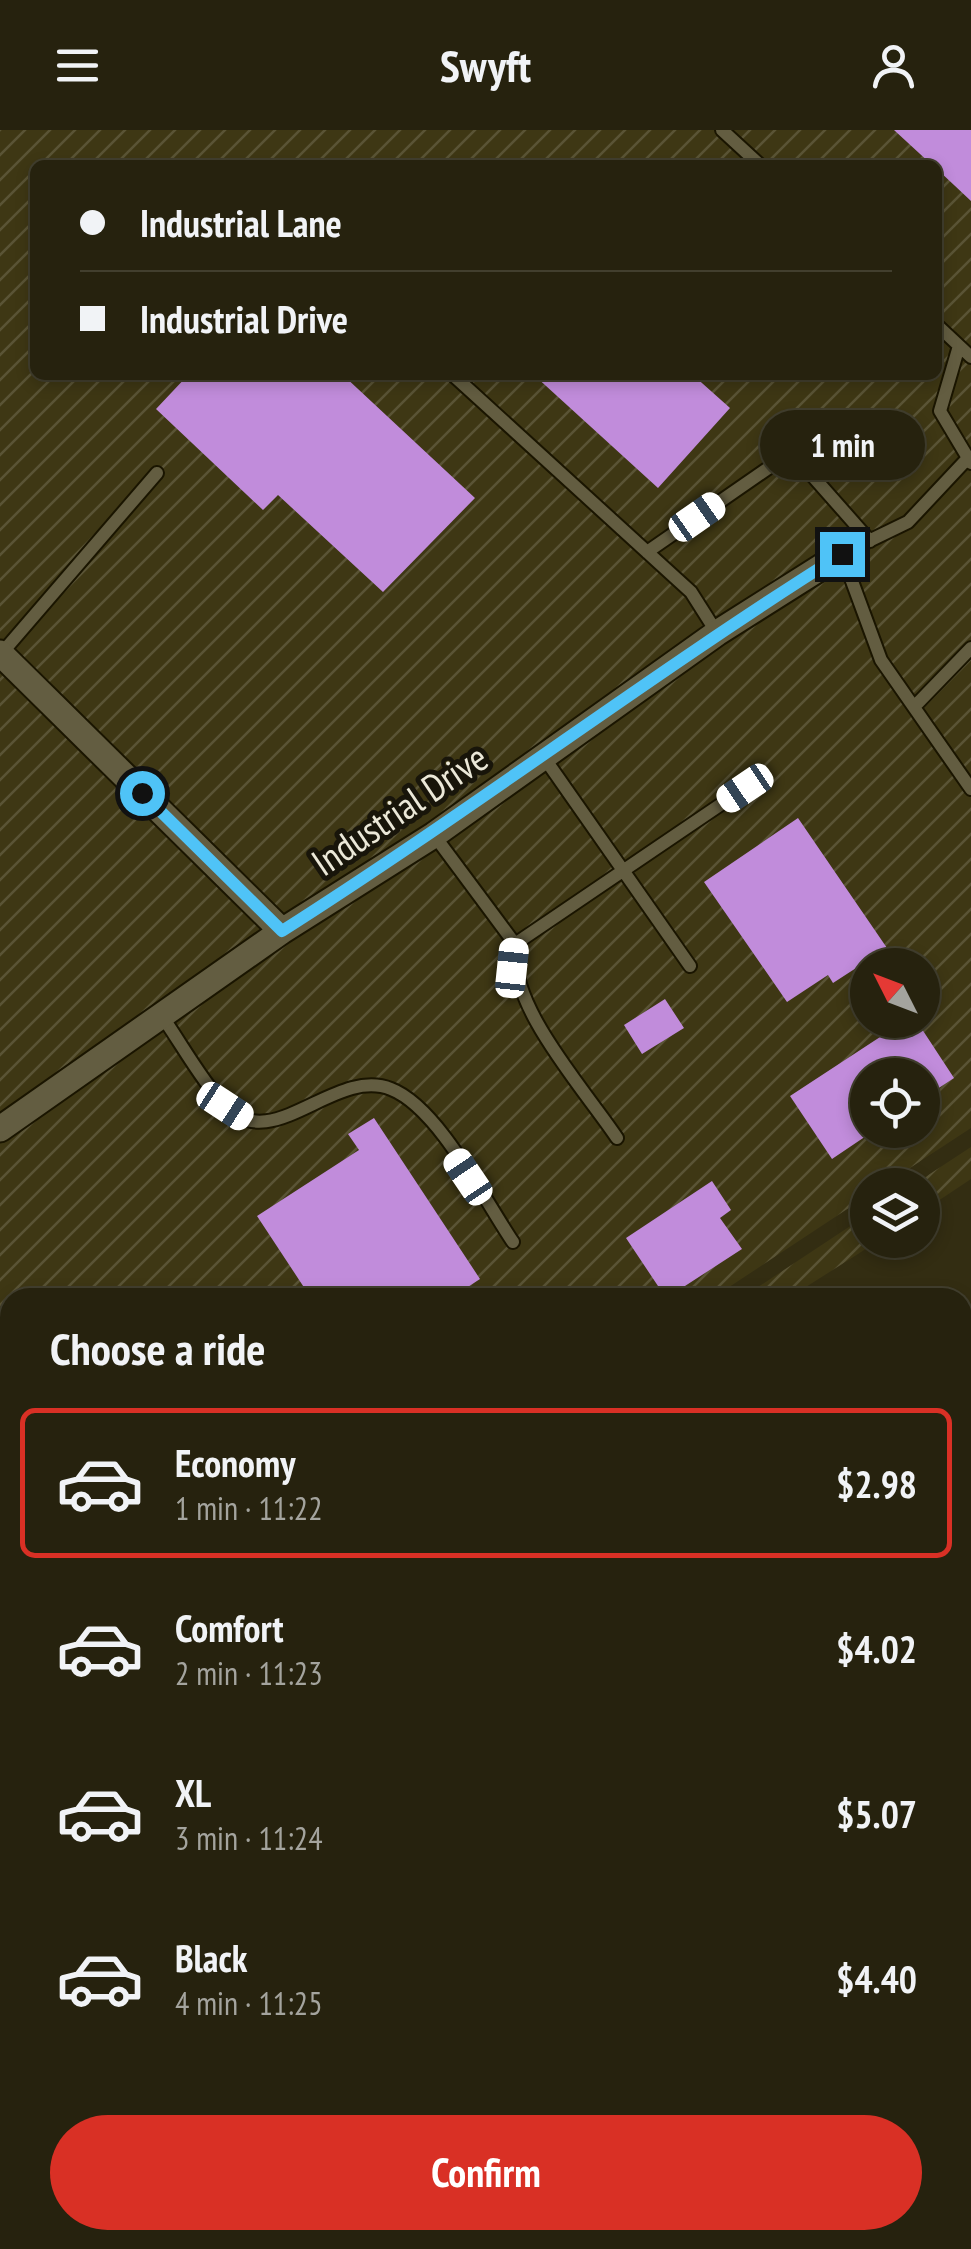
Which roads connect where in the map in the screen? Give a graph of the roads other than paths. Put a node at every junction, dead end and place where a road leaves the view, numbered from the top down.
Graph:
1 (722, 130) edge
2 (755, 160) edge
3 (942, 330) edge
4 (960, 346) junction
5 (971, 357) edge
6 (458, 380) edge
7 (970, 460) edge
8 (158, 473) dead end
9 (870, 540) junction
10 (647, 552) junction
11 (842, 554) junction
12 (716, 632) junction
13 (971, 648) edge
14 (0, 654) edge
15 (914, 708) junction
16 (543, 756) junction
17 (745, 788) dead end
18 (971, 789) edge
19 (434, 835) junction
20 (623, 870) junction
21 (282, 931) junction
22 (514, 944) junction
23 (690, 966) dead end
24 (162, 1016) junction
25 (0, 1128) edge
26 (617, 1138) dead end
27 (513, 1242) dead end

1 - 2 lane
3 - 4 lane
4 - 5 lane
4 - 7 lane
6 - 10 lane
7 - 9 lane
8 - 14 lane
9 - 10 lane
9 - 11 lane
10 - 12 lane
11 - 12 street, Industrial Drive
11 - 15 lane
12 - 16 street, Industrial Drive
13 - 15 lane
14 - 21 street
15 - 18 lane
16 - 19 street, Industrial Drive
16 - 20 lane
17 - 20 lane
19 - 21 street, Industrial Drive
19 - 22 lane
20 - 22 lane
20 - 23 lane
21 - 24 street, Industrial Drive
22 - 26 lane
24 - 25 street, Industrial Drive
24 - 27 lane

